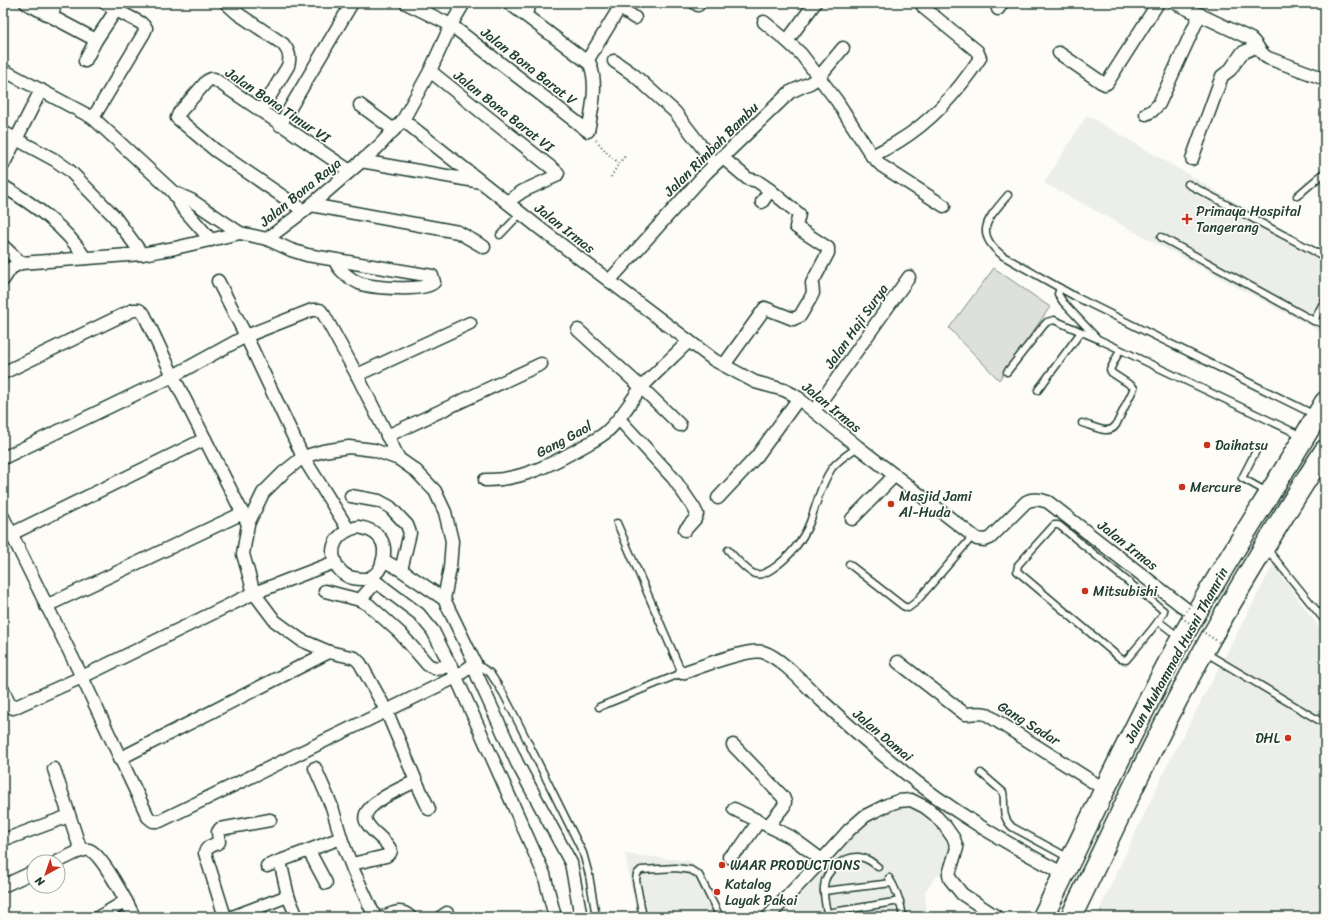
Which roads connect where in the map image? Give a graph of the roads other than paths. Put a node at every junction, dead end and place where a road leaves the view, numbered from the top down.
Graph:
1 (26, 3) edge
2 (55, 3) edge
3 (105, 3) edge
4 (226, 3) edge
5 (352, 3) edge
6 (406, 3) edge
7 (464, 3) edge
8 (509, 3) edge
9 (531, 3) edge
10 (815, 3) edge
11 (921, 3) edge
12 (1158, 3) edge
13 (1175, 3) edge
14 (617, 5) edge
15 (116, 10) junction
16 (525, 14) junction
17 (1200, 14) junction
18 (52, 16) junction
19 (635, 18) dead end
20 (764, 22) dead end
21 (451, 26) junction
22 (96, 40) junction
23 (787, 41) junction
24 (1257, 46) junction
25 (843, 48) dead end
26 (1059, 53) dead end
27 (85, 61) dead end
28 (587, 61) junction
29 (614, 62) dead end
30 (3, 70) edge
31 (430, 71) junction
32 (819, 77) junction
33 (1325, 79) edge
34 (41, 90) junction
35 (360, 105) dead end
36 (261, 111) junction
37 (1146, 114) dead end
38 (93, 118) junction
39 (404, 120) junction
40 (280, 125) junction
41 (394, 130) junction
42 (3, 132) edge
43 (16, 138) junction
44 (872, 156) junction
45 (1192, 159) dead end
46 (718, 160) junction
47 (361, 161) junction
48 (3, 165) edge
49 (350, 171) junction
50 (1325, 172) edge
51 (482, 182) junction
52 (1188, 184) dead end
53 (3, 186) edge
54 (770, 190) junction
55 (173, 192) junction
56 (1008, 195) dead end
57 (1297, 196) dead end
58 (507, 202) junction
59 (762, 202) dead end
60 (944, 206) dead end
61 (307, 208) junction
62 (521, 213) junction
63 (240, 233) junction
64 (500, 235) dead end
65 (1161, 237) dead end
66 (267, 239) junction
67 (210, 240) junction
68 (3, 246) edge
69 (484, 247) dead end
70 (142, 254) junction
71 (1325, 257) edge
72 (85, 258) junction
73 (335, 260) junction
74 (21, 263) junction
75 (909, 277) dead end
76 (3, 280) edge
77 (218, 281) dead end
78 (609, 282) junction
79 (1060, 288) junction
80 (1325, 299) edge
81 (1314, 321) junction
82 (470, 323) dead end
83 (1325, 324) edge
84 (578, 330) dead end
85 (1081, 332) junction
86 (246, 336) junction
87 (1098, 339) junction
88 (689, 341) junction
89 (1120, 350) junction
90 (541, 364) dead end
91 (724, 365) junction
92 (1007, 372) dead end
93 (3, 373) edge
94 (357, 375) junction
95 (173, 376) junction
96 (642, 388) junction
97 (1038, 390) dead end
98 (800, 398) junction
99 (1321, 409) edge
100 (814, 411) junction
101 (619, 419) junction
102 (1082, 423) dead end
103 (680, 425) dead end
104 (387, 436) junction
105 (1304, 437) junction
106 (205, 439) junction
107 (858, 447) junction
108 (1257, 449) dead end
109 (1325, 450) edge
110 (303, 457) junction
111 (3, 458) edge
112 (399, 460) junction
113 (895, 475) junction
114 (485, 480) dead end
115 (1269, 493) junction
116 (351, 496) dead end
117 (718, 498) dead end
118 (3, 517) edge
119 (245, 518) junction
120 (852, 519) dead end
121 (617, 523) dead end
122 (348, 529) junction
123 (685, 530) dead end
124 (7, 536) edge
125 (973, 536) junction
126 (1265, 546) junction
127 (728, 550) dead end
128 (383, 560) junction
129 (335, 562) junction
130 (849, 564) dead end
131 (402, 570) junction
132 (374, 580) junction
133 (324, 591) dead end
134 (254, 593) junction
135 (444, 599) junction
136 (360, 600) junction
137 (46, 606) junction
138 (1193, 610) junction
139 (1158, 621) junction
140 (1325, 621) edge
141 (1182, 640) junction
142 (329, 652) junction
143 (1203, 652) junction
144 (898, 662) dead end
145 (476, 663) junction
146 (454, 672) junction
147 (682, 673) junction
148 (82, 677) junction
149 (3, 690) edge
150 (599, 707) dead end
151 (386, 710) junction
152 (1325, 724) edge
153 (732, 745) dead end
154 (119, 759) junction
155 (315, 768) dead end
156 (54, 769) dead end
157 (981, 773) dead end
158 (416, 781) junction
159 (1104, 790) junction
160 (429, 809) dead end
161 (734, 809) dead end
162 (69, 816) junction
163 (270, 820) dead end
164 (764, 823) junction
165 (341, 838) junction
166 (3, 839) edge
167 (81, 851) junction
168 (309, 851) junction
169 (729, 857) dead end
170 (66, 858) edge
171 (822, 860) junction
172 (280, 861) junction
173 (352, 864) junction
174 (267, 866) dead end
175 (878, 867) dead end
176 (1067, 867) junction
177 (26, 875) edge
178 (326, 883) dead end
179 (3, 886) edge
180 (824, 891) junction
181 (288, 896) junction
182 (126, 901) junction
183 (900, 901) junction
184 (1325, 910) edge
185 (828, 915) edge
186 (99, 917) edge
187 (134, 917) edge
188 (224, 917) edge
189 (232, 917) edge
190 (297, 917) edge
191 (375, 917) edge
192 (383, 917) edge
193 (410, 917) edge
194 (555, 917) edge
195 (580, 917) edge
196 (596, 917) edge
197 (643, 917) edge
198 (720, 917) edge
199 (768, 917) edge
200 (903, 917) edge
201 (997, 917) edge
202 (1043, 917) edge
203 (1071, 917) edge
204 (1320, 917) edge

1 - 18 street
2 - 18 street
3 - 15 street
4 - 36 street
5 - 40 street
6 - 21 street, Jalan Bona Barat V
7 - 21 street, Jalan Bona Raya
8 - 16 street
9 - 16 street
10 - 23 street
11 - 44 street
12 - 26 street
13 - 17 street
14 - 19 street
14 - 28 street
15 - 22 street
15 - 38 street
16 - 28 street
17 - 24 street
17 - 37 street
18 - 22 street
20 - 23 street
21 - 28 street, Jalan Bona Barat V
21 - 31 street, Jalan Bona Raya
22 - 27 street
23 - 32 street
24 - 33 street
24 - 45 street
25 - 32 street, Jalan Rimbah Bambu
29 - 46 street
30 - 34 street
31 - 39 street, Jalan Bona Raya
31 - 58 street, Jalan Bona Barat VI
32 - 44 street
32 - 46 street, Jalan Rimbah Bambu
34 - 38 street
34 - 43 street
35 - 41 street
36 - 40 street, Jalan Bona Timur VI
36 - 61 street, Jalan Bona Timur VI
38 - 55 street
39 - 41 street, Jalan Bona Raya
39 - 51 street
40 - 49 street, Jalan Bona Timur VI
41 - 47 street, Jalan Bona Raya
42 - 43 street
43 - 48 street
43 - 70 street
44 - 60 street
46 - 54 street
46 - 78 street, Jalan Rimbah Bambu
47 - 49 street, Jalan Bona Raya
47 - 51 street, Jalan Irmas
49 - 61 street, Jalan Bona Raya
50 - 57 lane
51 - 58 street, Jalan Irmas
52 - 71 lane
53 - 72 street
54 - 59 street
54 - 91 street
55 - 63 street
55 - 67 street
56 - 79 lane
58 - 62 street, Jalan Irmas
61 - 66 street, Jalan Bona Raya
61 - 69 street
62 - 64 lane
62 - 78 street, Jalan Irmas
63 - 66 street, Jalan Bona Raya
63 - 67 street, Jalan Bona Raya
65 - 81 lane
66 - 73 street
67 - 70 street, Jalan Bona Raya
68 - 74 street
70 - 72 street, Jalan Bona Raya
72 - 74 street, Jalan Bona Raya
73 - 73 street
74 - 76 street
75 - 100 street, Jalan Haji Surya
77 - 86 street
78 - 88 street, Jalan Irmas
79 - 87 lane
79 - 99 lane
80 - 81 lane
81 - 83 lane
82 - 94 street
84 - 96 street
85 - 87 lane
85 - 92 lane
85 - 97 lane
86 - 94 street
86 - 95 street
86 - 110 street
87 - 89 lane
88 - 91 street, Jalan Irmas
88 - 96 street, Gang Gaol
89 - 102 lane
89 - 105 lane
90 - 104 street
91 - 98 street, Jalan Irmas
93 - 95 street
94 - 104 street
95 - 106 street
95 - 111 street
96 - 101 street, Gang Gaol
96 - 103 street
98 - 100 street, Jalan Irmas
98 - 117 street
99 - 105 main road, Jalan Muhammad Husni Thamrin
100 - 107 street, Jalan Irmas
101 - 114 street, Gang Gaol
101 - 123 street
104 - 112 street
105 - 115 main road, Jalan Muhammad Husni Thamrin
106 - 119 street
106 - 124 street
107 - 113 street, Jalan Irmas
107 - 127 lane
108 - 115 lane
109 - 126 main road, Jalan Muhammad Husni Thamrin
110 - 112 street
110 - 119 street
110 - 122 street
112 - 135 street
113 - 120 street
113 - 125 street, Jalan Irmas
115 - 138 main road, Jalan Muhammad Husni Thamrin
116 - 131 street
118 - 124 street
119 - 134 street
119 - 137 street
121 - 147 lane
122 - 128 street
122 - 129 street
124 - 137 street
125 - 130 lane
125 - 138 street, Jalan Irmas
126 - 140 lane
126 - 143 main road, Jalan Muhammad Husni Thamrin
128 - 131 street
128 - 132 street
129 - 132 street
129 - 134 street
131 - 135 street
132 - 136 street
132 - 146 street
133 - 136 street
134 - 142 street
134 - 148 street
135 - 145 street
136 - 146 street
137 - 148 street
138 - 141 main road, Jalan Muhammad Husni Thamrin
139 - 139 lane
139 - 141 lane
141 - 159 main road, Jalan Muhammad Husni Thamrin
142 - 151 street
142 - 154 street
143 - 152 lane
143 - 203 main road, Jalan Muhammad Husni Thamrin
144 - 159 street, Gang Sadar
145 - 146 street
145 - 195 street
145 - 196 lane
146 - 151 street
146 - 194 street
147 - 150 lane
147 - 176 street, Jalan Damai
148 - 149 street
148 - 154 street
151 - 154 street
151 - 158 street
153 - 164 street
155 - 165 street
156 - 162 street
157 - 176 lane
158 - 160 street
158 - 173 street
159 - 176 main road, Jalan Muhammad Husni Thamrin
161 - 164 street
162 - 166 street
162 - 167 street
163 - 188 street
164 - 169 street
164 - 171 street
165 - 168 street
165 - 173 street
167 - 170 street
167 - 182 street
168 - 172 street
168 - 178 street
171 - 199 street
171 - 201 street
172 - 174 street
172 - 181 street
173 - 191 street
175 - 180 lane
176 - 202 main road, Jalan Muhammad Husni Thamrin
177 - 179 street
180 - 183 lane
180 - 185 lane
181 - 189 street
181 - 190 street
182 - 186 street
182 - 187 street
183 - 185 lane
183 - 200 lane
184 - 204 lane
192 - 193 street
197 - 198 lane

